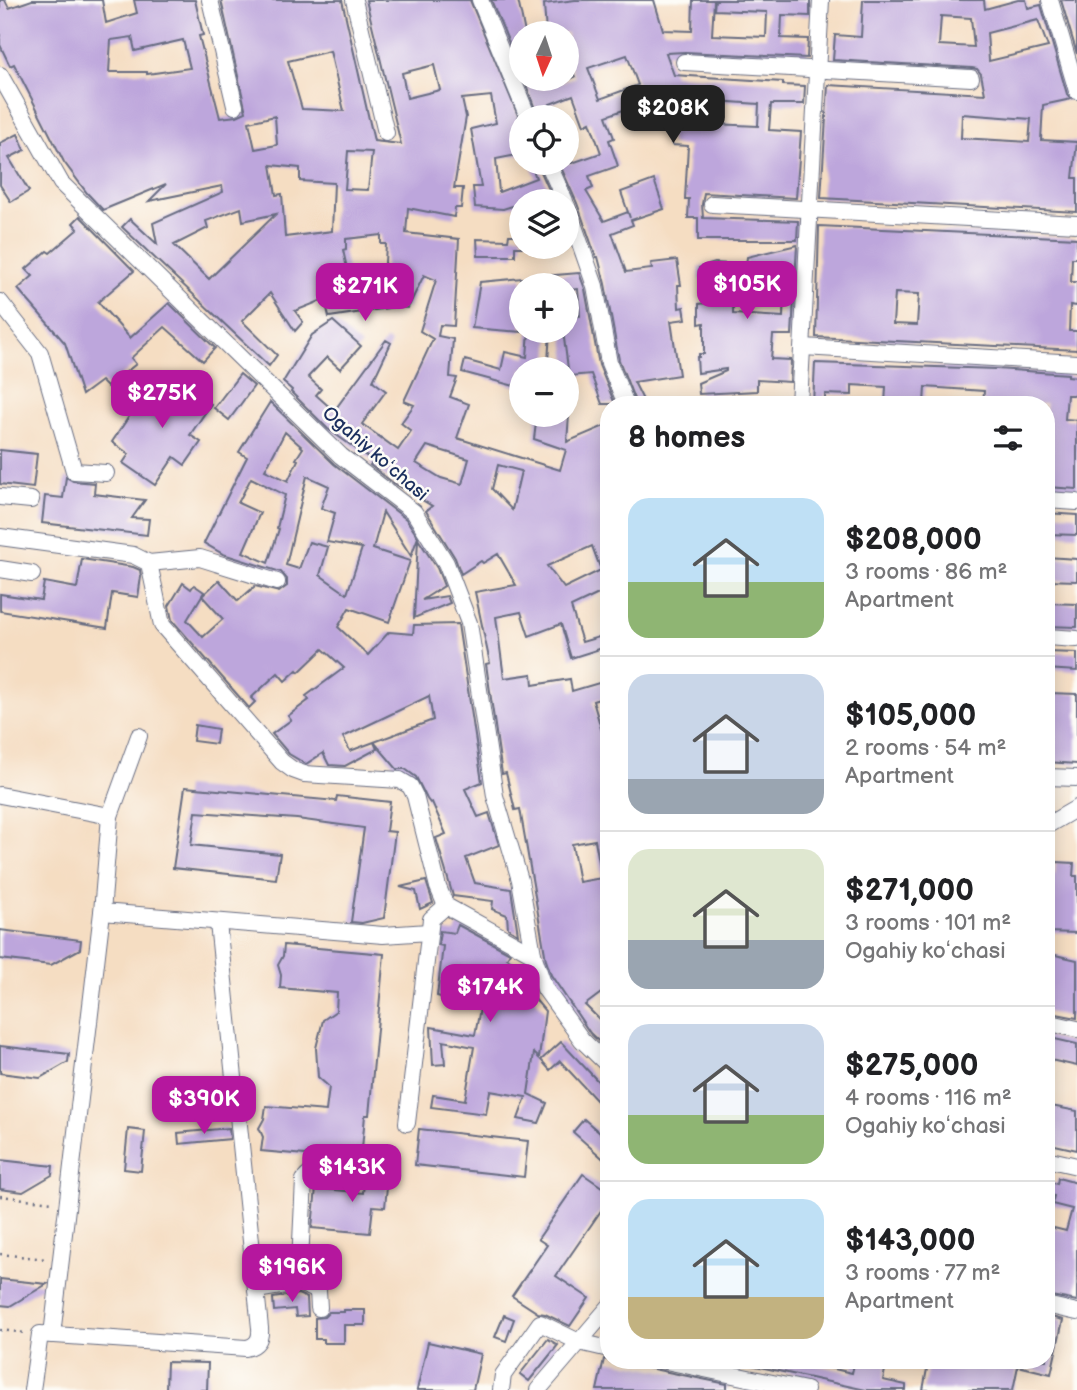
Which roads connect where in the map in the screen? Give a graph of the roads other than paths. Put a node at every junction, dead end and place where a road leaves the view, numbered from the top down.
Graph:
1 (210, 0) edge
2 (354, 0) edge
3 (480, 0) edge
4 (821, 0) edge
5 (1050, 0) edge
6 (684, 62) dead end
7 (817, 68) junction
8 (0, 75) edge
9 (971, 78) dead end
10 (1077, 91) edge
11 (523, 105) edge
12 (235, 106) dead end
13 (386, 133) dead end
14 (712, 204) dead end
15 (810, 210) junction
16 (1077, 224) edge
17 (579, 240) edge
18 (0, 302) edge
19 (803, 347) junction
20 (1077, 363) edge
21 (623, 396) edge
22 (800, 396) edge
23 (106, 473) dead end
24 (0, 497) edge
25 (31, 500) dead end
26 (1055, 501) edge
27 (1077, 502) edge
28 (0, 537) edge
29 (149, 564) junction
30 (0, 569) edge
31 (32, 574) dead end
32 (277, 582) dead end
33 (1055, 638) edge
34 (1077, 639) edge
35 (139, 736) dead end
36 (1055, 777) edge
37 (1077, 778) edge
38 (0, 795) edge
39 (1077, 808) edge
40 (110, 816) junction
41 (1055, 821) edge
42 (446, 906) junction
43 (102, 912) junction
44 (218, 923) junction
45 (429, 932) junction
46 (533, 954) junction
47 (1055, 1024) edge
48 (1077, 1029) edge
49 (600, 1057) edge
50 (407, 1123) dead end
51 (1055, 1161) edge
52 (1077, 1166) edge
53 (353, 1171) dead end
54 (299, 1283) junction
55 (256, 1290) junction
56 (1055, 1307) edge
57 (319, 1308) dead end
58 (1077, 1312) edge
59 (600, 1318) edge
60 (46, 1335) junction
61 (579, 1342) junction
62 (600, 1347) edge
63 (705, 1369) edge
64 (32, 1390) edge
65 (501, 1390) edge
66 (538, 1390) edge
67 (806, 1390) edge

1 - 12 street
2 - 13 street
3 - 11 street
4 - 7 street
5 - 10 street
6 - 7 street
7 - 9 street
7 - 15 street
8 - 46 street, Ogahiy koʻchasi
14 - 15 street
15 - 16 street
15 - 19 street
17 - 21 street
18 - 23 street
19 - 20 street
19 - 22 street
24 - 25 street
26 - 27 street
28 - 29 street
29 - 32 street
29 - 42 street
30 - 31 street
33 - 34 street
35 - 40 street
36 - 37 street
38 - 40 street
39 - 41 street
40 - 43 street
42 - 45 street
42 - 46 street
43 - 44 street
43 - 60 street
44 - 45 street
44 - 55 street
45 - 50 street
46 - 49 street, Ogahiy koʻchasi
47 - 48 street
51 - 52 street
53 - 54 street
54 - 55 street
54 - 57 street
55 - 60 street
56 - 58 street
59 - 61 street
60 - 64 street
61 - 62 street
61 - 65 street
61 - 66 street
63 - 67 street

